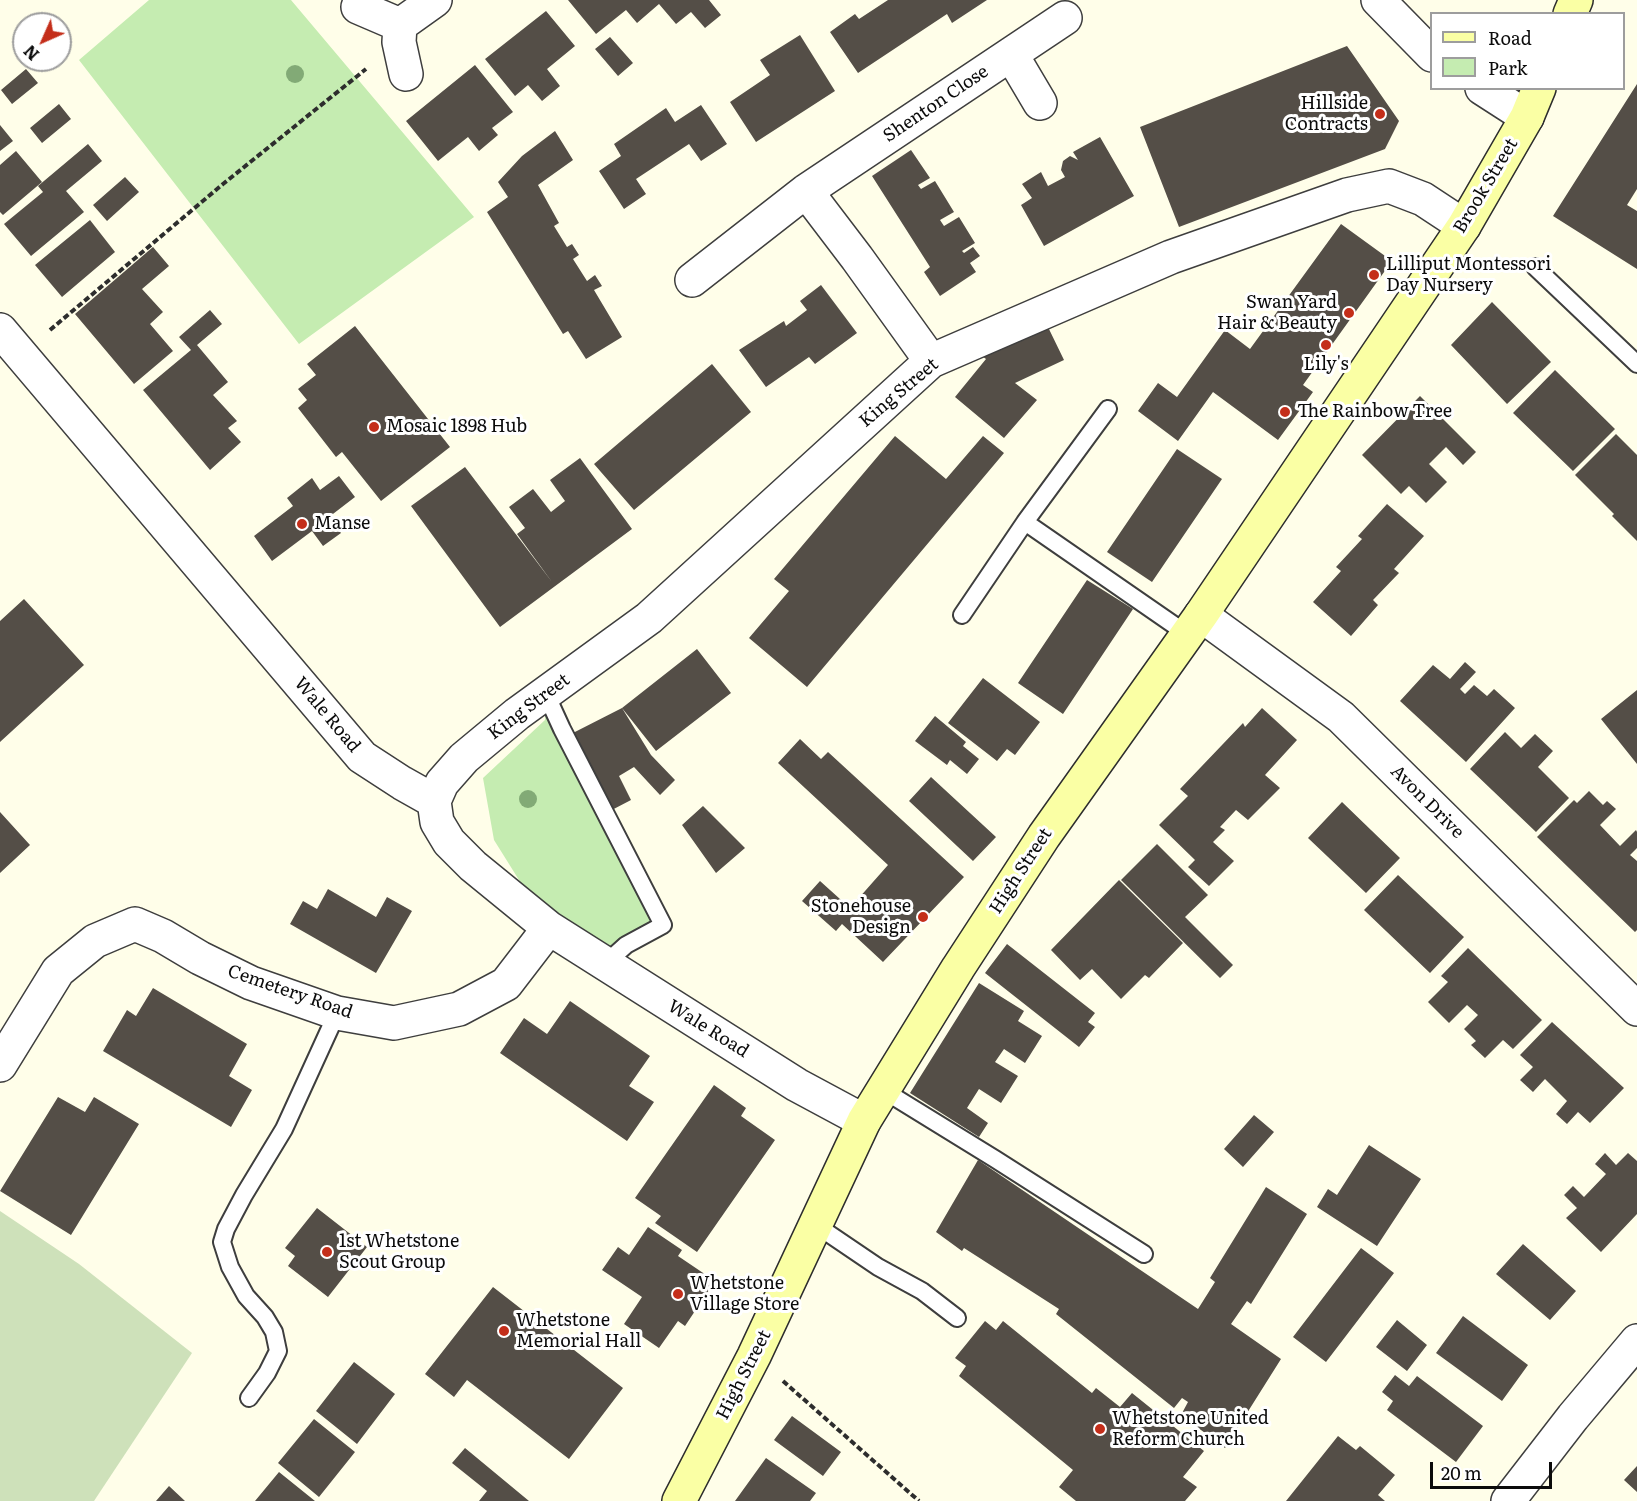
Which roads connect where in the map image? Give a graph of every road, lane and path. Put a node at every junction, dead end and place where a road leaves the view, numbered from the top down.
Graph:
1 (435, 0) edge
2 (1378, 0) edge
3 (358, 7) dead end
4 (1065, 18) dead end
5 (399, 33) junction
6 (1011, 54) junction
7 (1430, 54) edge
8 (406, 74) dead end
9 (1489, 90) edge
10 (1040, 102) dead end
11 (1533, 103) edge
12 (806, 191) junction
13 (1464, 226) junction
14 (1535, 267) dead end
15 (692, 280) dead end
16 (1428, 280) joint
17 (0, 330) edge
18 (21, 355) junction
19 (931, 361) junction
20 (1637, 364) edge
21 (1108, 409) dead end
22 (1025, 522) junction
23 (962, 615) dead end
24 (1194, 624) junction
25 (546, 694) junction
26 (434, 801) junction
27 (549, 928) junction
28 (605, 964) junction
29 (1637, 1009) edge
30 (337, 1013) junction
31 (0, 1065) edge
32 (883, 1090) junction
33 (864, 1121) junction
34 (816, 1225) junction
35 (1144, 1254) dead end
36 (957, 1318) dead end
37 (1637, 1341) edge
38 (754, 1356) junction
39 (249, 1398) dead end
40 (1517, 1498) edge
41 (679, 1501) edge
42 (920, 1501) edge

1 - 5 street
2 - 7 street
3 - 5 street
4 - 6 street, Shenton Close
5 - 8 street
5 - 18 path
6 - 10 street
6 - 12 street, Shenton Close
9 - 11 street
11 - 13 street, Brook Street
12 - 15 street, Shenton Close
12 - 19 street
13 - 16 street, Brook Street
13 - 19 street, King Street
14 - 20 lane
16 - 24 street, High Street
17 - 18 street, Wale Road
18 - 26 street, Wale Road
19 - 25 street, King Street
21 - 22 lane
22 - 23 lane
22 - 24 lane
24 - 29 street, Avon Drive
24 - 32 street, High Street
25 - 26 street, King Street
25 - 28 lane
26 - 27 street, Wale Road
27 - 28 street, Wale Road
27 - 30 street, Cemetery Road
28 - 33 street, Wale Road
30 - 31 street, Cemetery Road
30 - 39 lane
32 - 33 street, High Street
32 - 35 lane
33 - 34 street, High Street
34 - 36 lane
34 - 38 street, High Street
37 - 40 street
38 - 41 street, High Street
38 - 42 path

